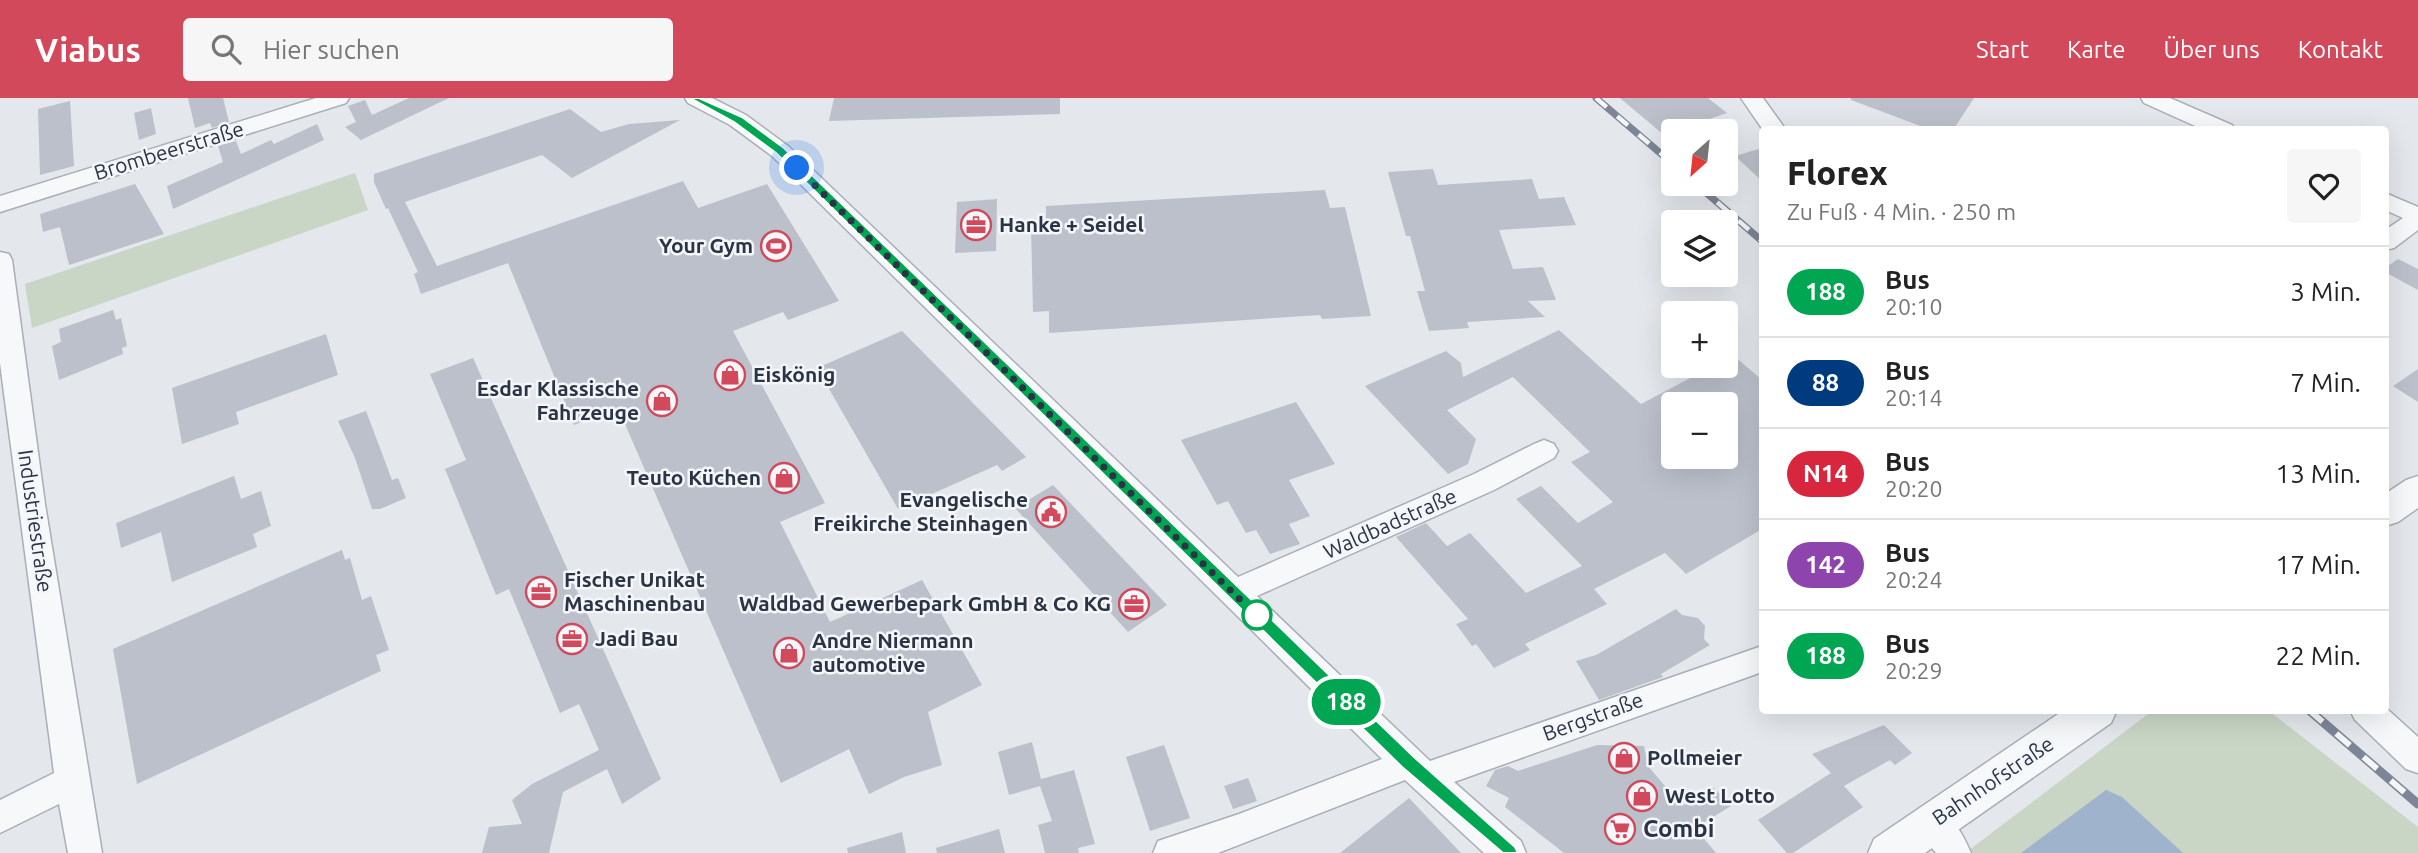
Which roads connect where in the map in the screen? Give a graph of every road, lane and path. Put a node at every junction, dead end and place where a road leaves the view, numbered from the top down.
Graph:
1 (338, 98) edge
2 (696, 98) edge
3 (1752, 98) edge
4 (2152, 98) edge
5 (271, 108) edge
6 (1772, 126) edge
7 (2215, 126) edge
8 (2389, 203) edge
9 (0, 204) edge
10 (2418, 217) edge
11 (2389, 239) edge
12 (0, 261) edge
13 (1544, 451) dead end
14 (2418, 490) edge
15 (2389, 509) edge
16 (1233, 593) junction
17 (1759, 660) edge
18 (2092, 714) edge
19 (2370, 714) edge
20 (2418, 758) edge
21 (1417, 771) junction
22 (72, 781) junction
23 (0, 817) edge
24 (1943, 838) edge
25 (85, 853) edge
26 (1170, 853) edge
27 (1509, 853) edge
28 (1889, 853) edge

1 - 5 street, Brombeerstraße
2 - 16 street
3 - 6 street
4 - 7 street
5 - 9 street, Brombeerstraße
8 - 10 street
10 - 11 street
12 - 22 street, Industriestraße
13 - 16 street, Waldbadstraße
14 - 15 street
16 - 21 street
17 - 21 street, Bergstraße
18 - 24 street, Bahnhofstraße
19 - 20 street
21 - 26 street, Bergstraße
21 - 27 street
22 - 23 street
22 - 25 street
24 - 28 street, Bahnhofstraße

